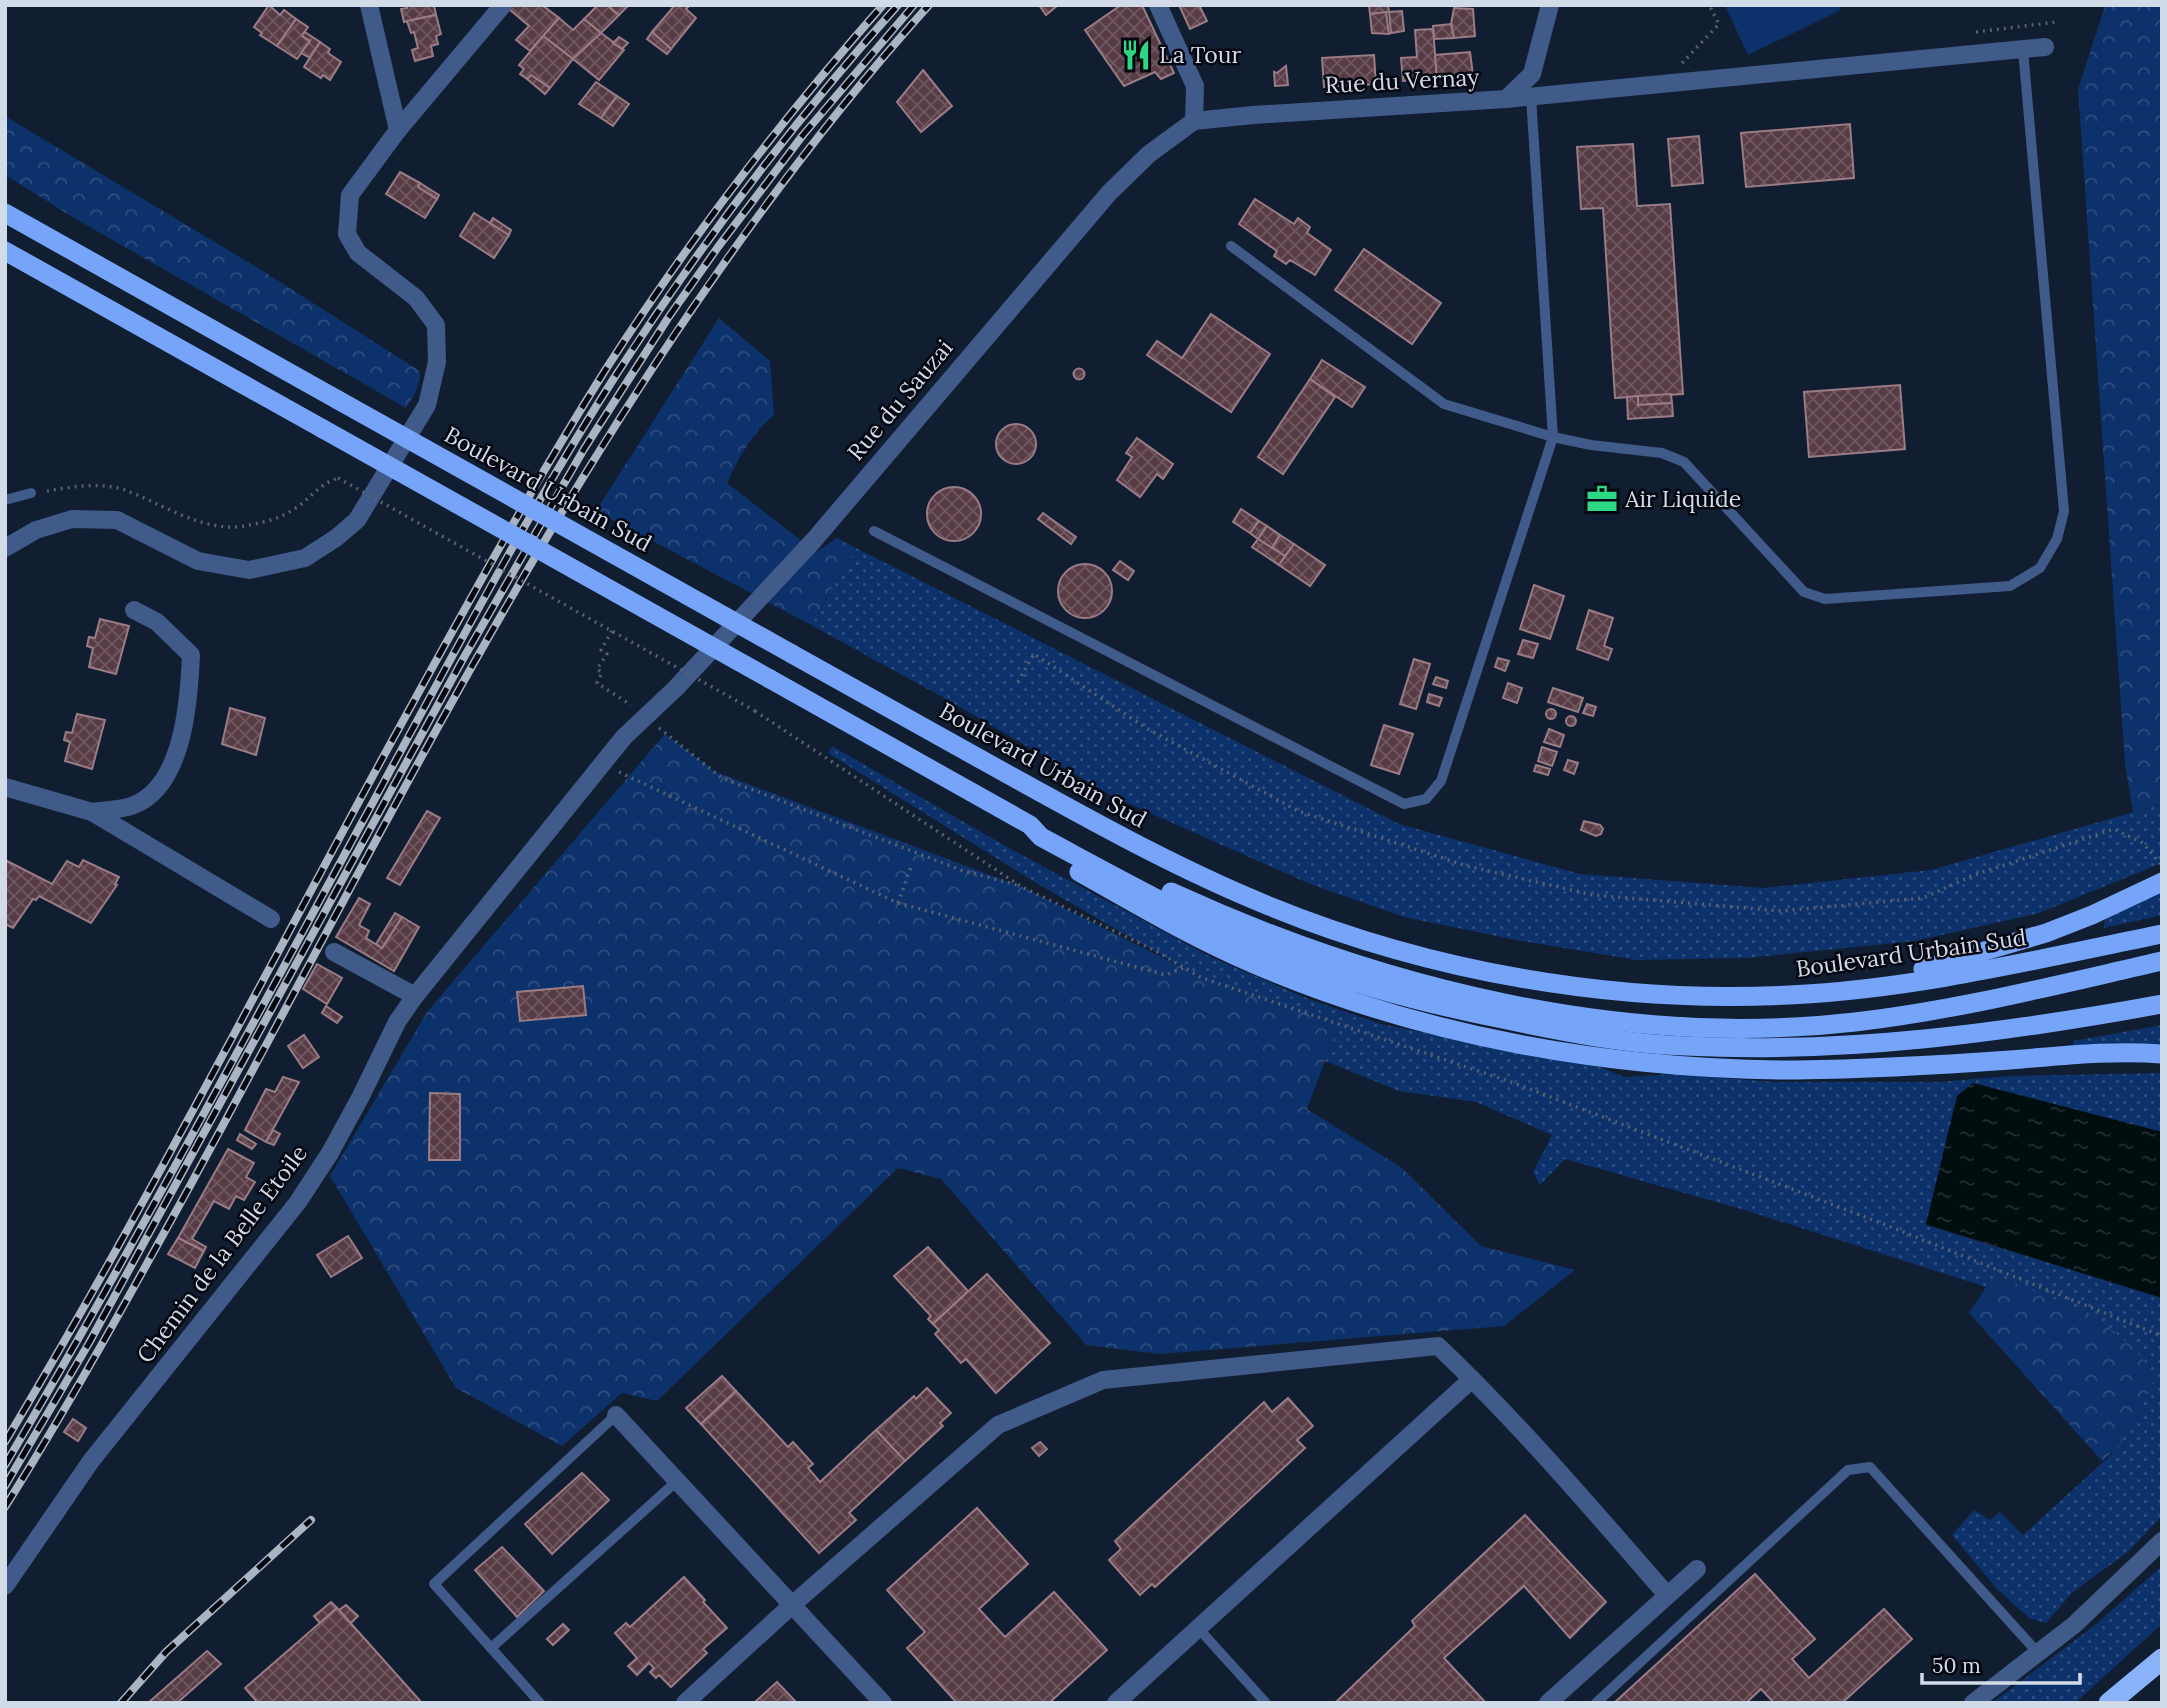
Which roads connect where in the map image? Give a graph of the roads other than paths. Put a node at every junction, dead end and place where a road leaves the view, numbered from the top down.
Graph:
1 (369, 5) edge
2 (503, 5) edge
3 (1157, 5) edge
4 (1550, 5) edge
5 (2045, 47) dead end
6 (2023, 50) junction
7 (1531, 97) junction
8 (1506, 99) junction
9 (1194, 121) junction
10 (398, 130) junction
11 (5, 213) edge
12 (1231, 246) dead end
13 (5, 251) edge
14 (1553, 438) junction
15 (32, 494) road end
16 (5, 500) edge
17 (874, 531) dead end
18 (5, 548) edge
19 (134, 610) dead end
20 (646, 715) joint
21 (5, 788) edge
22 (92, 813) junction
23 (1030, 825) junction
24 (2162, 882) edge
25 (271, 919) dead end
26 (2162, 934) edge
27 (334, 952) dead end
28 (2162, 961) edge
29 (1850, 991) junction
30 (415, 996) junction
31 (2162, 1004) edge
32 (2162, 1054) edge
33 (1472, 1379) junction
34 (616, 1415) joint
35 (677, 1481) junction
36 (2162, 1541) edge
37 (1697, 1569) dead end
38 (5, 1586) edge
39 (1667, 1595) junction
40 (792, 1605) junction
41 (1198, 1628) junction
42 (491, 1648) junction
43 (2038, 1653) junction
44 (2162, 1659) edge
45 (1126, 1700) edge
46 (540, 1703) edge
47 (685, 1703) edge
48 (883, 1703) edge
49 (1266, 1703) edge
50 (1548, 1703) edge
51 (1596, 1703) edge
52 (1973, 1703) edge
53 (2109, 1703) edge

1 - 10 street
2 - 10 street
3 - 9 street
4 - 8 street, Rue du Vernay
5 - 6 street
6 - 7 street
6 - 14 lane
7 - 8 street
7 - 14 lane
8 - 9 street, Rue du Vernay
9 - 20 street, Rue du Sauzai
10 - 18 street, bridge
11 - 29 highway, Boulevard Urbain Sud, bridge
12 - 14 lane
13 - 23 highway, bridge
14 - 17 lane
15 - 16 lane
19 - 22 street
20 - 30 street, Chemin de la Belle Etoile
21 - 22 street
22 - 25 street
23 - 28 highway
23 - 31 highway
23 - 32 highway
24 - 29 highway
26 - 29 highway, Boulevard Urbain Sud
27 - 30 street
30 - 38 street, Chemin de la Belle Etoile
33 - 39 street
33 - 40 street
33 - 41 street
34 - 35 street
34 - 42 lane
35 - 40 street
35 - 42 lane
36 - 43 street
37 - 39 street
39 - 50 street
40 - 47 street
40 - 48 street
41 - 45 street
41 - 49 lane
42 - 46 lane
43 - 51 lane
43 - 52 street
44 - 53 highway

